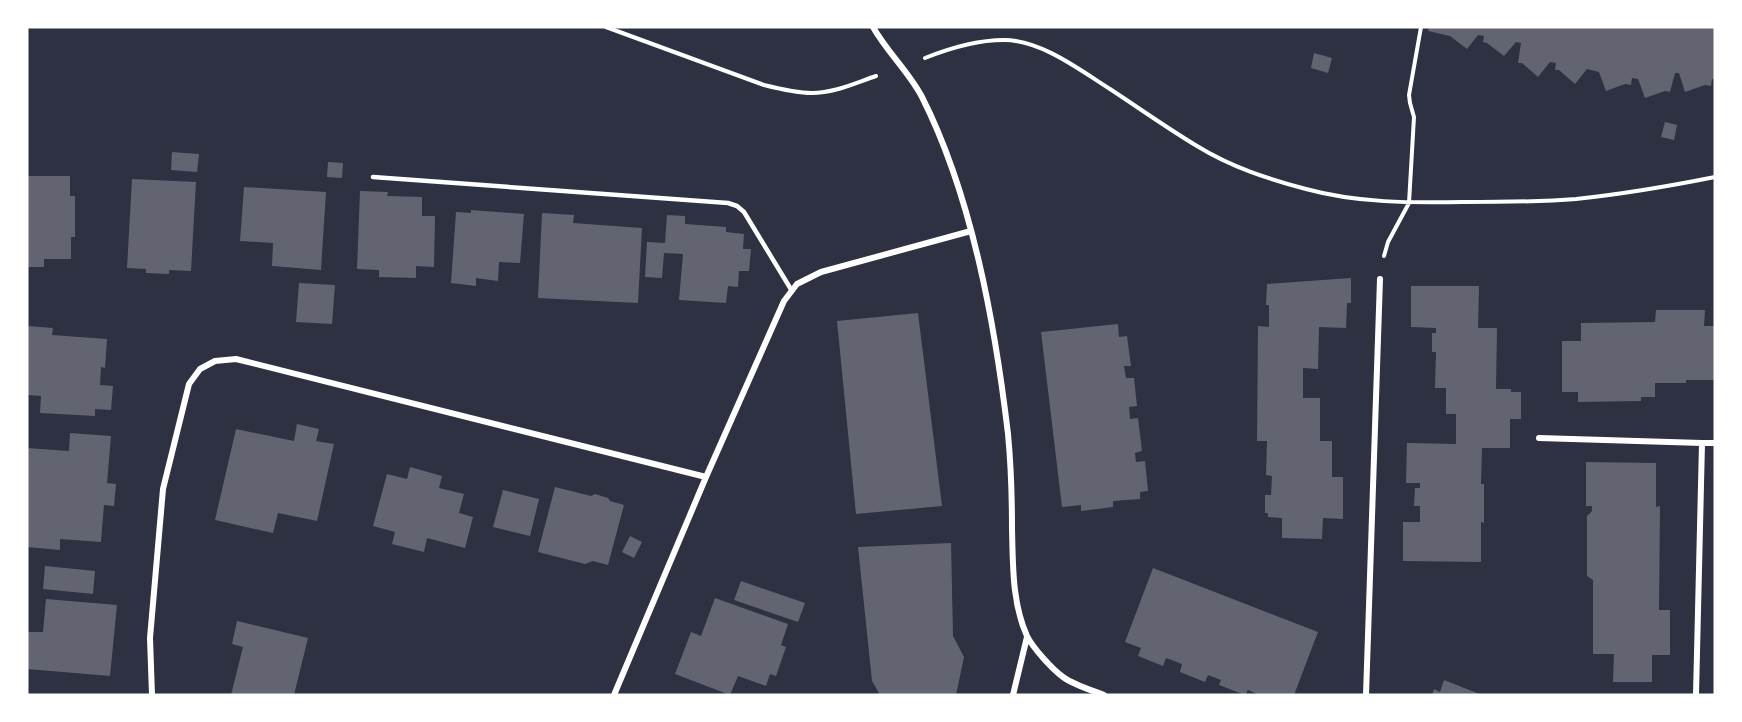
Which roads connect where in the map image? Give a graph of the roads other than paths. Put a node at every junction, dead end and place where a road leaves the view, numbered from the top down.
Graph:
1 (873, 27) edge
2 (373, 177) dead end
3 (971, 231) junction
4 (1380, 279) road end
5 (792, 291) junction
6 (1539, 438) dead end
7 (1702, 443) junction
8 (1715, 443) edge
9 (706, 477) junction
10 (1027, 637) junction
11 (152, 695) edge
12 (614, 695) edge
13 (1013, 695) edge
14 (1104, 695) edge
15 (1366, 695) edge
16 (1696, 695) edge

1 - 3 street
2 - 5 lane
3 - 5 street
3 - 10 street
4 - 15 street
5 - 9 street
6 - 7 street
7 - 8 street
7 - 16 street
9 - 11 street
9 - 12 street
10 - 13 street
10 - 14 street

